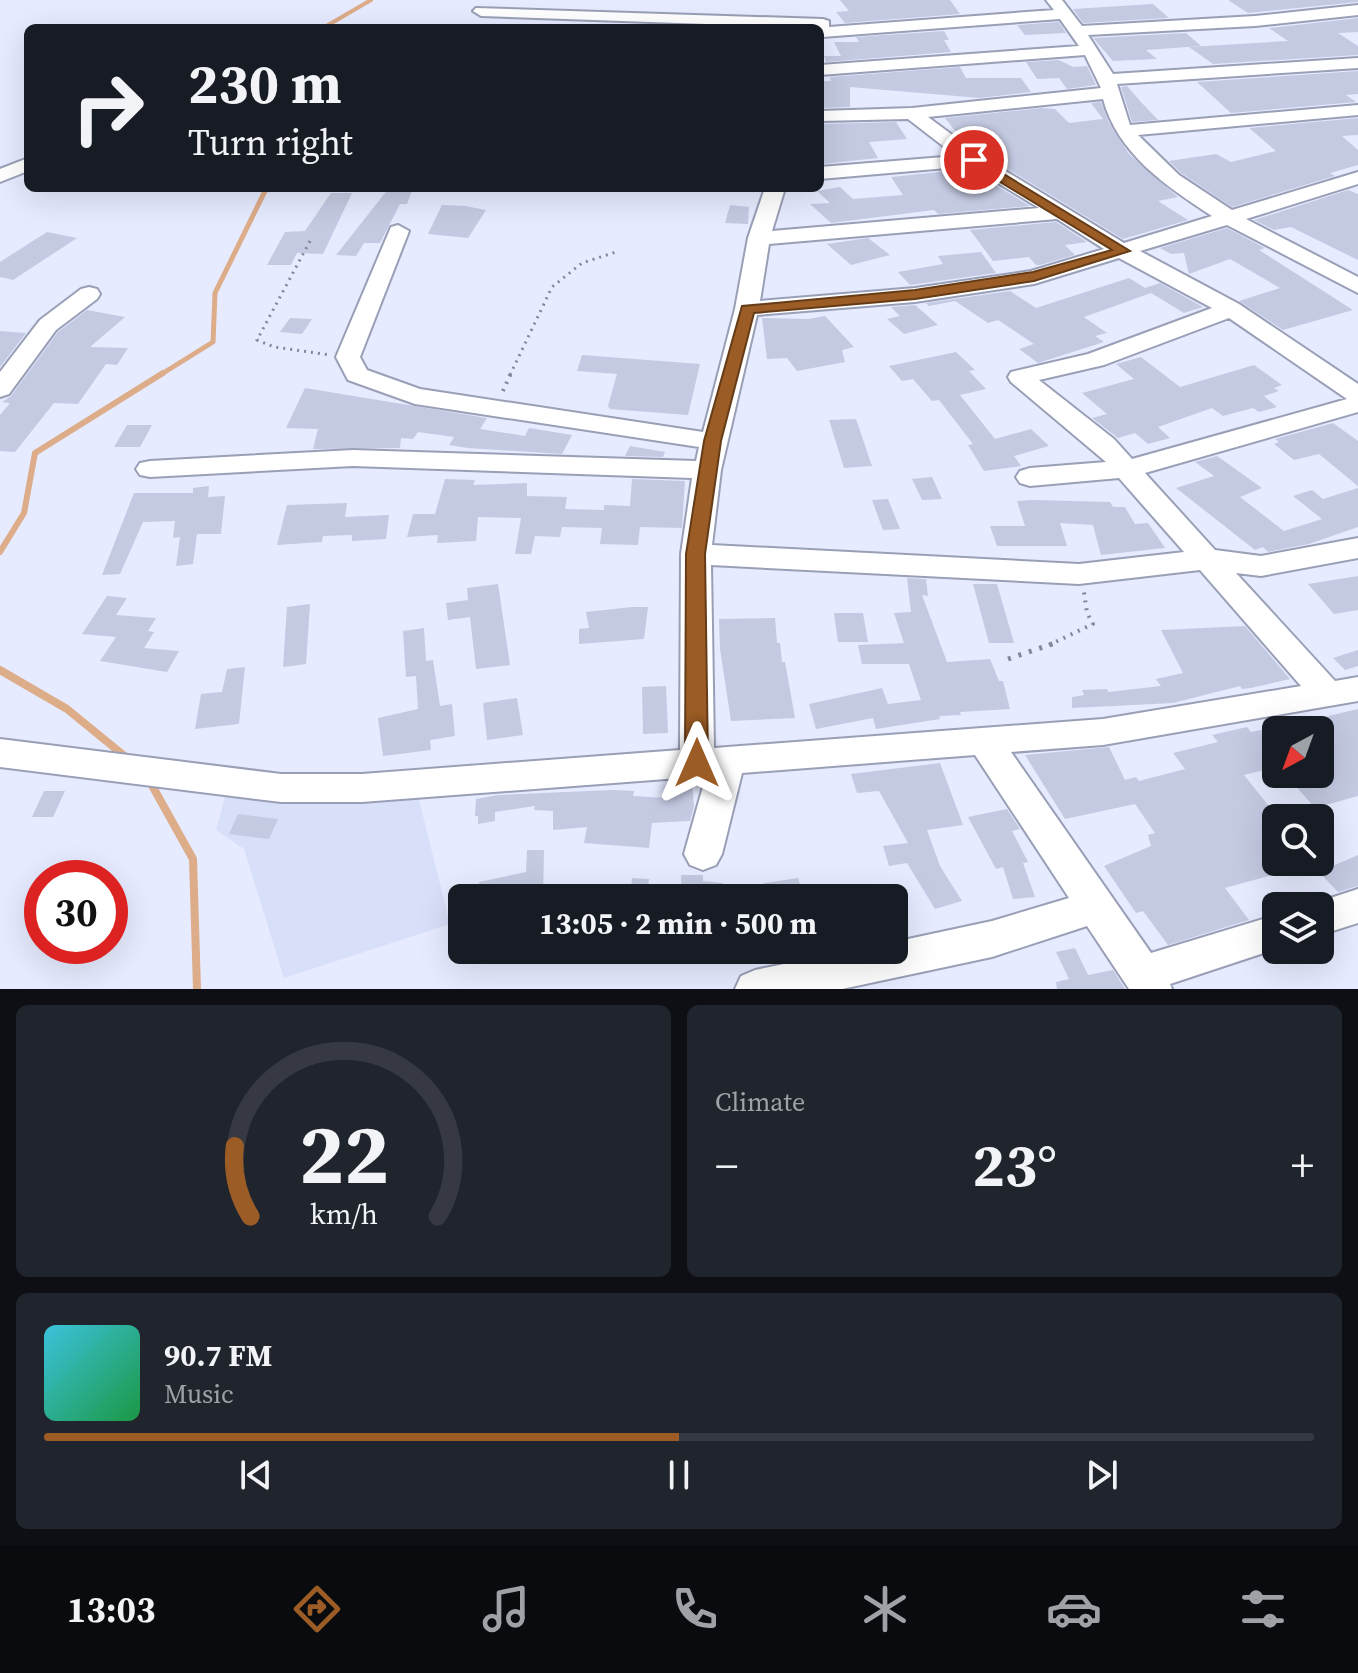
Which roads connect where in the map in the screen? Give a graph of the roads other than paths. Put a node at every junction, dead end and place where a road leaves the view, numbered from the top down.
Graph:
1 (723, 0) edge
2 (1060, 7) edge
3 (1358, 10) edge
4 (481, 11) dead end
5 (715, 19) junction
6 (782, 24) edge
7 (824, 27) edge
8 (1079, 31) junction
9 (1090, 50) junction
10 (1358, 63) edge
11 (824, 70) edge
12 (1108, 87) junction
13 (1358, 110) edge
14 (912, 113) junction
15 (824, 116) edge
16 (1124, 131) junction
17 (974, 160) junction
18 (24, 166) edge
19 (824, 173) edge
20 (0, 176) edge
21 (1358, 178) edge
22 (774, 192) edge
23 (1059, 213) junction
24 (1233, 218) junction
25 (398, 231) dead end
26 (759, 238) junction
27 (1123, 251) junction
28 (1358, 286) edge
29 (89, 294) dead end
30 (747, 309) junction
31 (1231, 309) junction
32 (0, 389) edge
33 (1358, 395) edge
34 (1358, 404) edge
35 (713, 441) junction
36 (150, 469) dead end
37 (1127, 469) junction
38 (707, 470) junction
39 (1030, 477) dead end
40 (1358, 548) edge
41 (696, 554) junction
42 (1208, 559) junction
43 (1343, 692) edge
44 (984, 741) junction
45 (0, 753) edge
46 (712, 763) junction
47 (703, 854) dead end
48 (1097, 906) junction
49 (1358, 906) edge
50 (1334, 914) edge
51 (1262, 937) edge
52 (1148, 981) edge
53 (755, 989) edge

1 - 5 street
2 - 7 street
2 - 8 street
3 - 8 street
4 - 5 street
5 - 6 street
8 - 9 street
9 - 11 street
9 - 12 street
10 - 12 street
12 - 14 street
12 - 16 street
13 - 16 street
14 - 15 street
14 - 17 street
16 - 24 street
17 - 19 street
17 - 23 street
18 - 20 street
21 - 24 street
22 - 26 street
23 - 26 street
23 - 27 street
24 - 27 street
24 - 28 street
25 - 35 street
26 - 30 street
27 - 30 street
27 - 31 street
29 - 32 street
30 - 35 street
31 - 33 street
31 - 37 street
34 - 37 street
35 - 38 street
36 - 38 street
37 - 39 street
37 - 42 street
38 - 41 street
40 - 42 street
41 - 42 street
41 - 46 street
42 - 43 street
43 - 44 street
44 - 46 street
44 - 48 street
45 - 46 street
46 - 47 street
48 - 52 street
48 - 53 street
49 - 50 street
51 - 52 street

